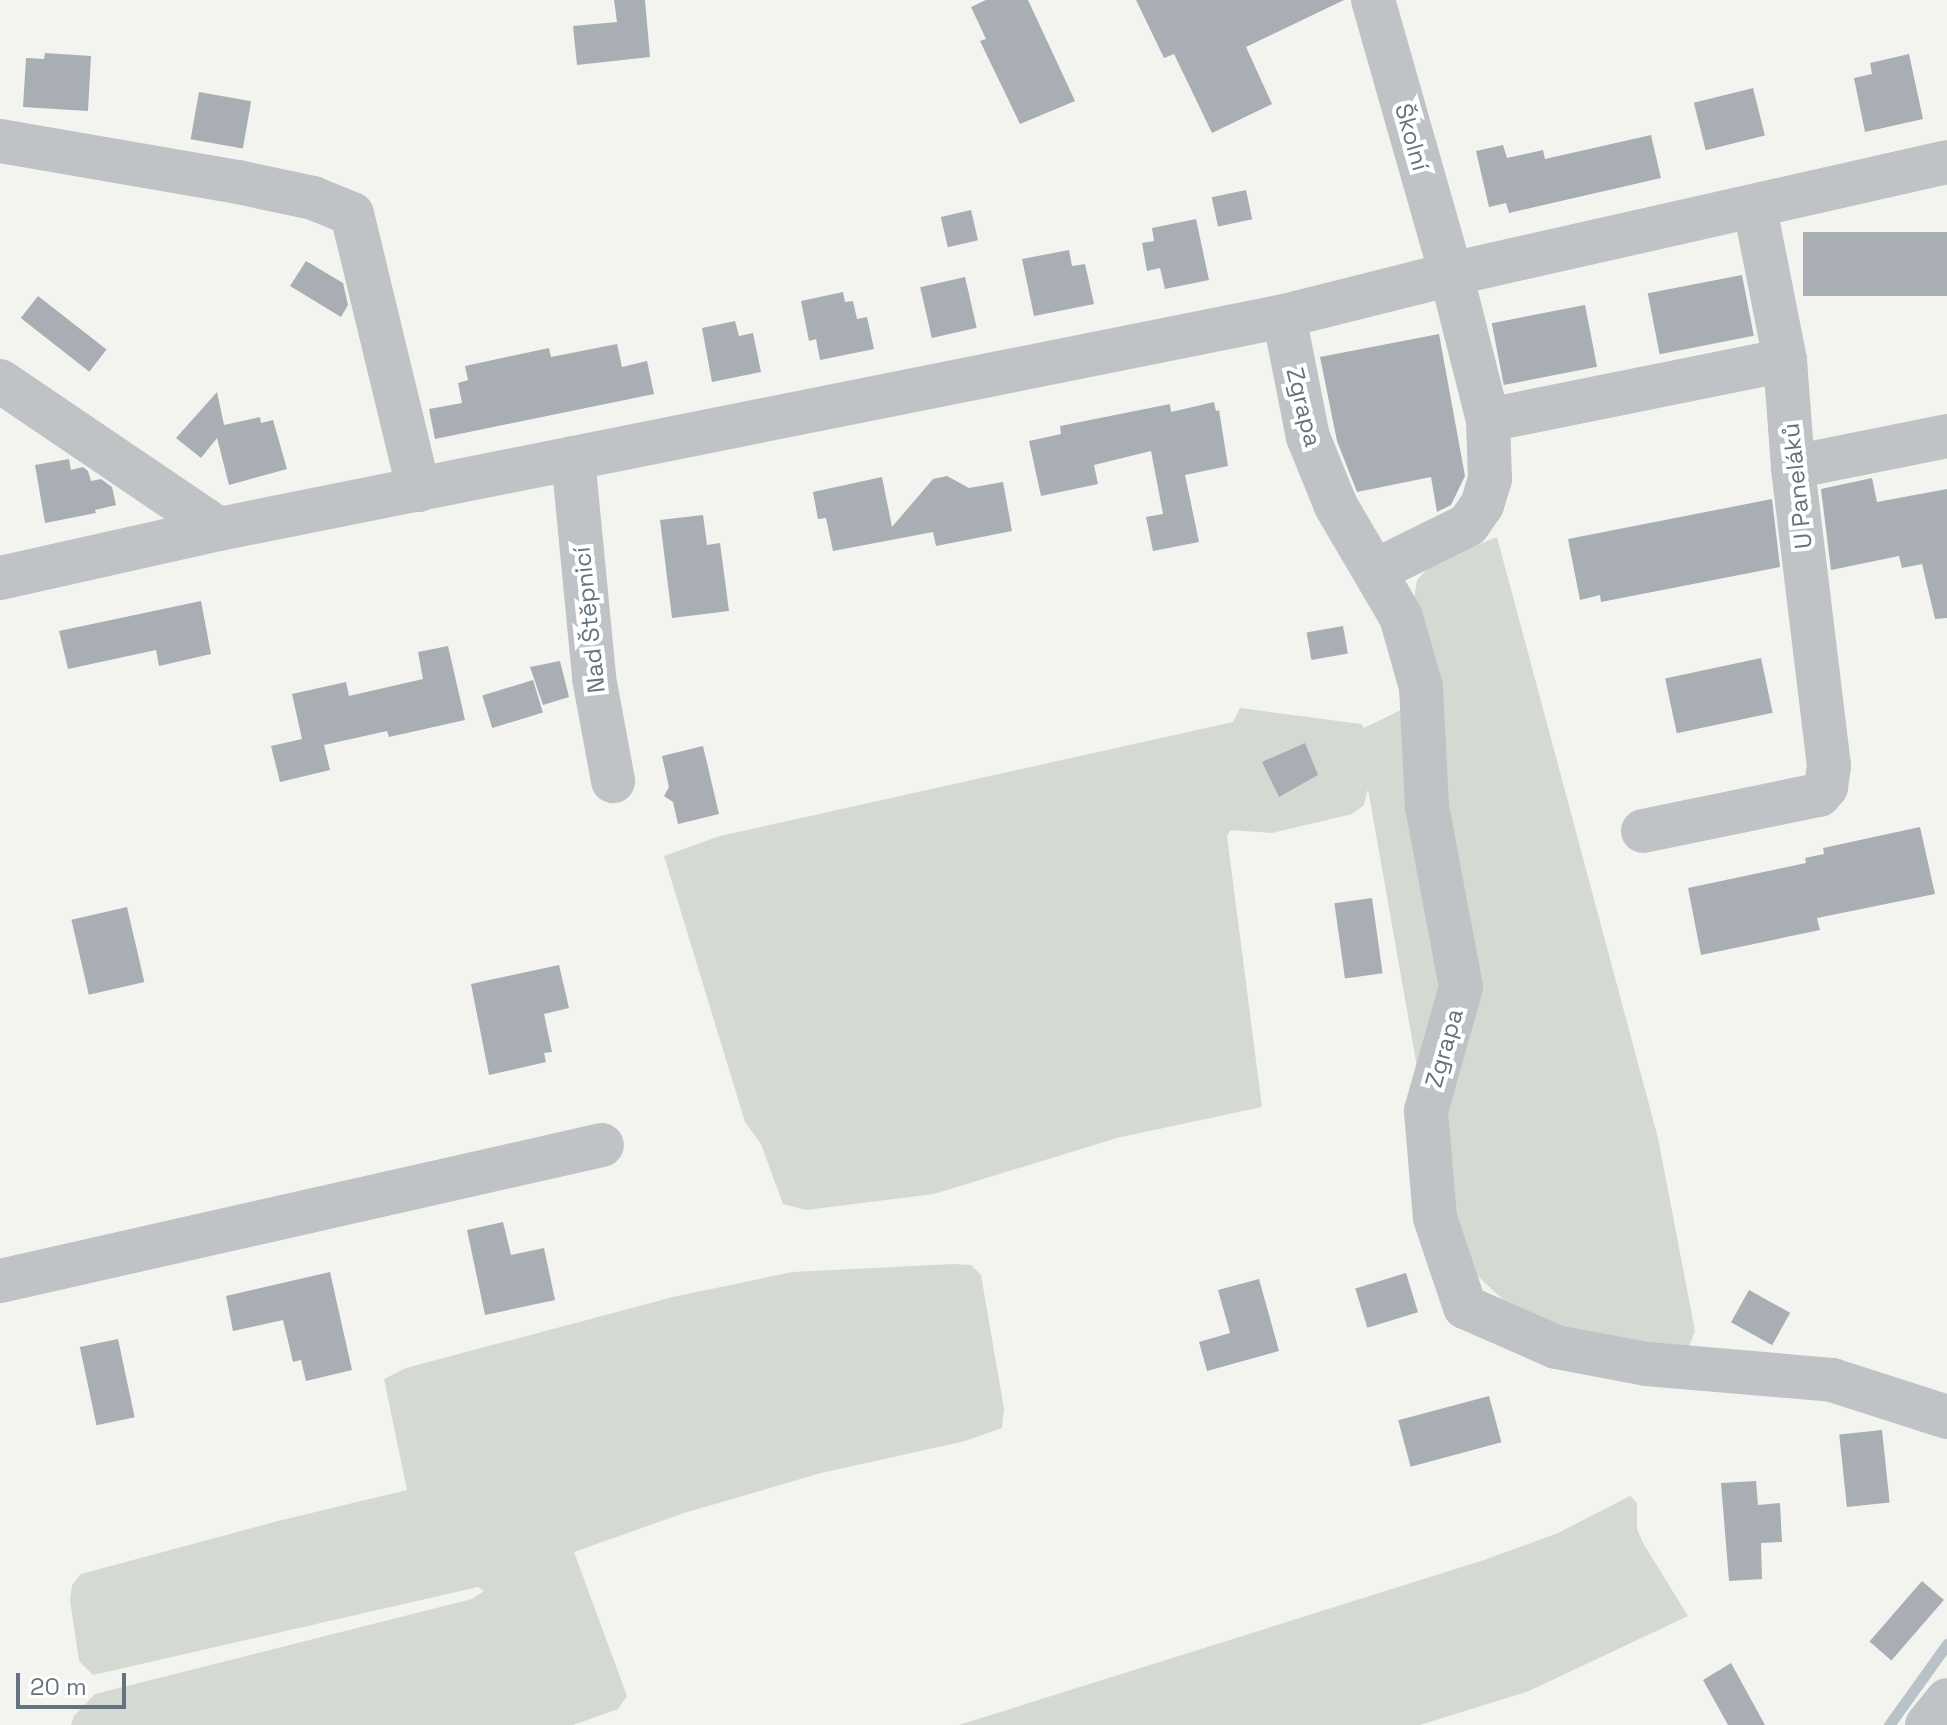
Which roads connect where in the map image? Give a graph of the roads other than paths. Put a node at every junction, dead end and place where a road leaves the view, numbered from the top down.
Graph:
1 (1373, 0) edge
2 (0, 141) edge
3 (1947, 162) edge
4 (1755, 208) junction
5 (1451, 274) junction
6 (1284, 316) junction
7 (1785, 360) junction
8 (0, 381) edge
9 (1488, 420) junction
10 (1947, 436) edge
11 (573, 458) junction
12 (1793, 467) junction
13 (419, 490) junction
14 (219, 529) junction
15 (1375, 571) junction
16 (0, 578) edge
17 (613, 781) dead end
18 (1643, 831) dead end
19 (602, 1145) dead end
20 (0, 1281) edge
21 (1947, 1417) edge
22 (1947, 1700) edge
23 (1927, 1725) edge

1 - 5 street, Školní
2 - 13 street
3 - 4 street
4 - 5 street
4 - 7 street, U Paneláků
5 - 6 street
5 - 9 street, Školní
6 - 11 street
6 - 15 street, Zgrapa
7 - 9 street
7 - 12 street, U Paneláků
8 - 14 street
9 - 15 street, Školní
10 - 12 street
11 - 13 street
11 - 17 street, Nad Štěpnicí
12 - 18 street, U Paneláků
13 - 14 street
14 - 16 street
15 - 21 street, Zgrapa
19 - 20 street
22 - 23 street

